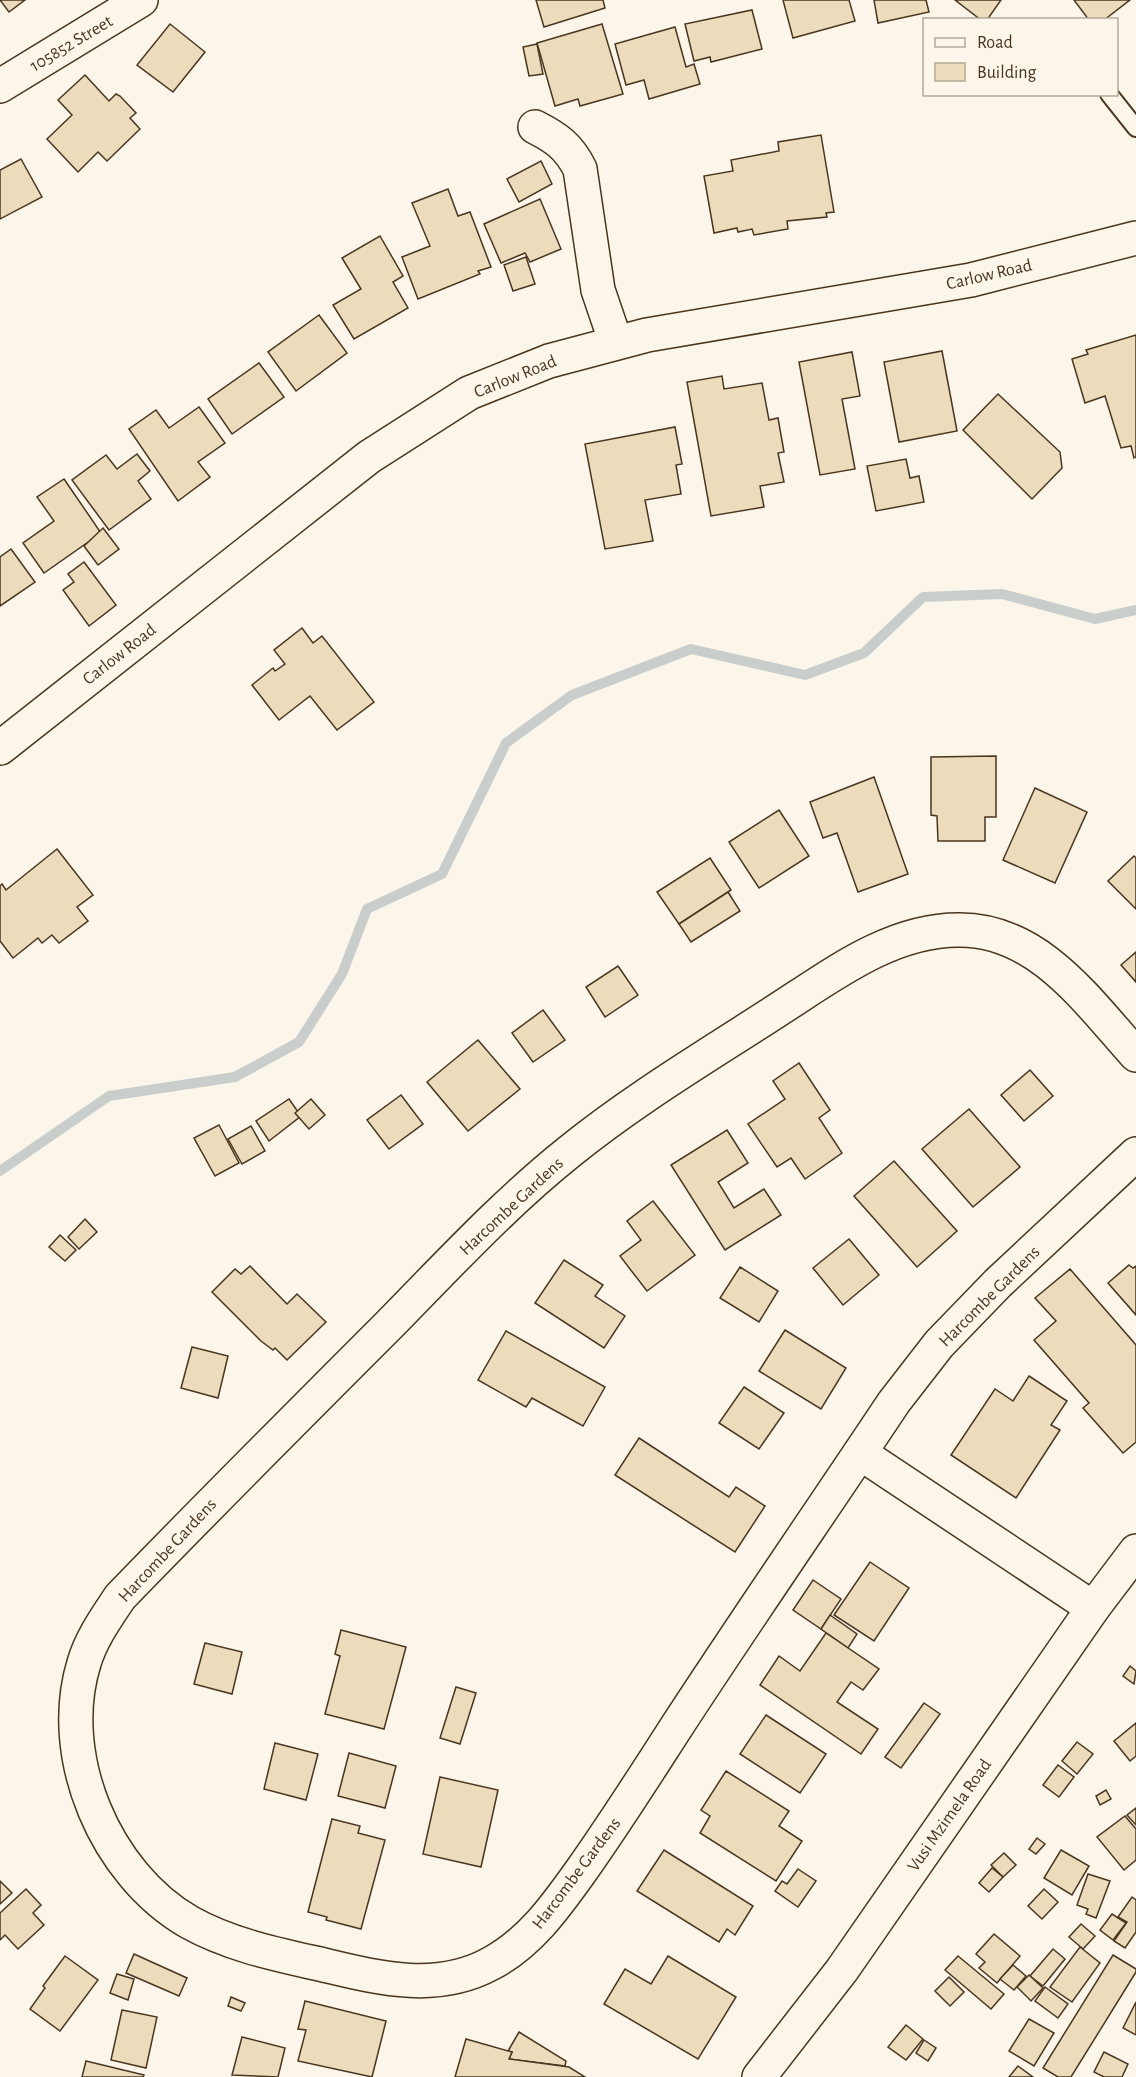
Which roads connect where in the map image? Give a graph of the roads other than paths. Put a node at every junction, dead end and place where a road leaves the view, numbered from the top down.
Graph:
1 (141, 0) edge
2 (0, 86) edge
3 (1111, 96) edge
4 (536, 127) dead end
5 (1136, 128) edge
6 (1136, 238) edge
7 (616, 343) junction
8 (0, 748) edge
9 (1136, 1055) edge
10 (1136, 1154) edge
11 (860, 1454) junction
12 (1136, 1551) edge
13 (1093, 1608) junction
14 (759, 2077) edge

1 - 2 street, 105852 Street
3 - 5 lane
4 - 7 street
6 - 7 street, Carlow Road
7 - 8 street, Carlow Road
9 - 11 street, Harcombe Gardens
10 - 11 street, Harcombe Gardens
11 - 13 street
12 - 13 street, Vusi Mzimela Road
13 - 14 street, Vusi Mzimela Road

